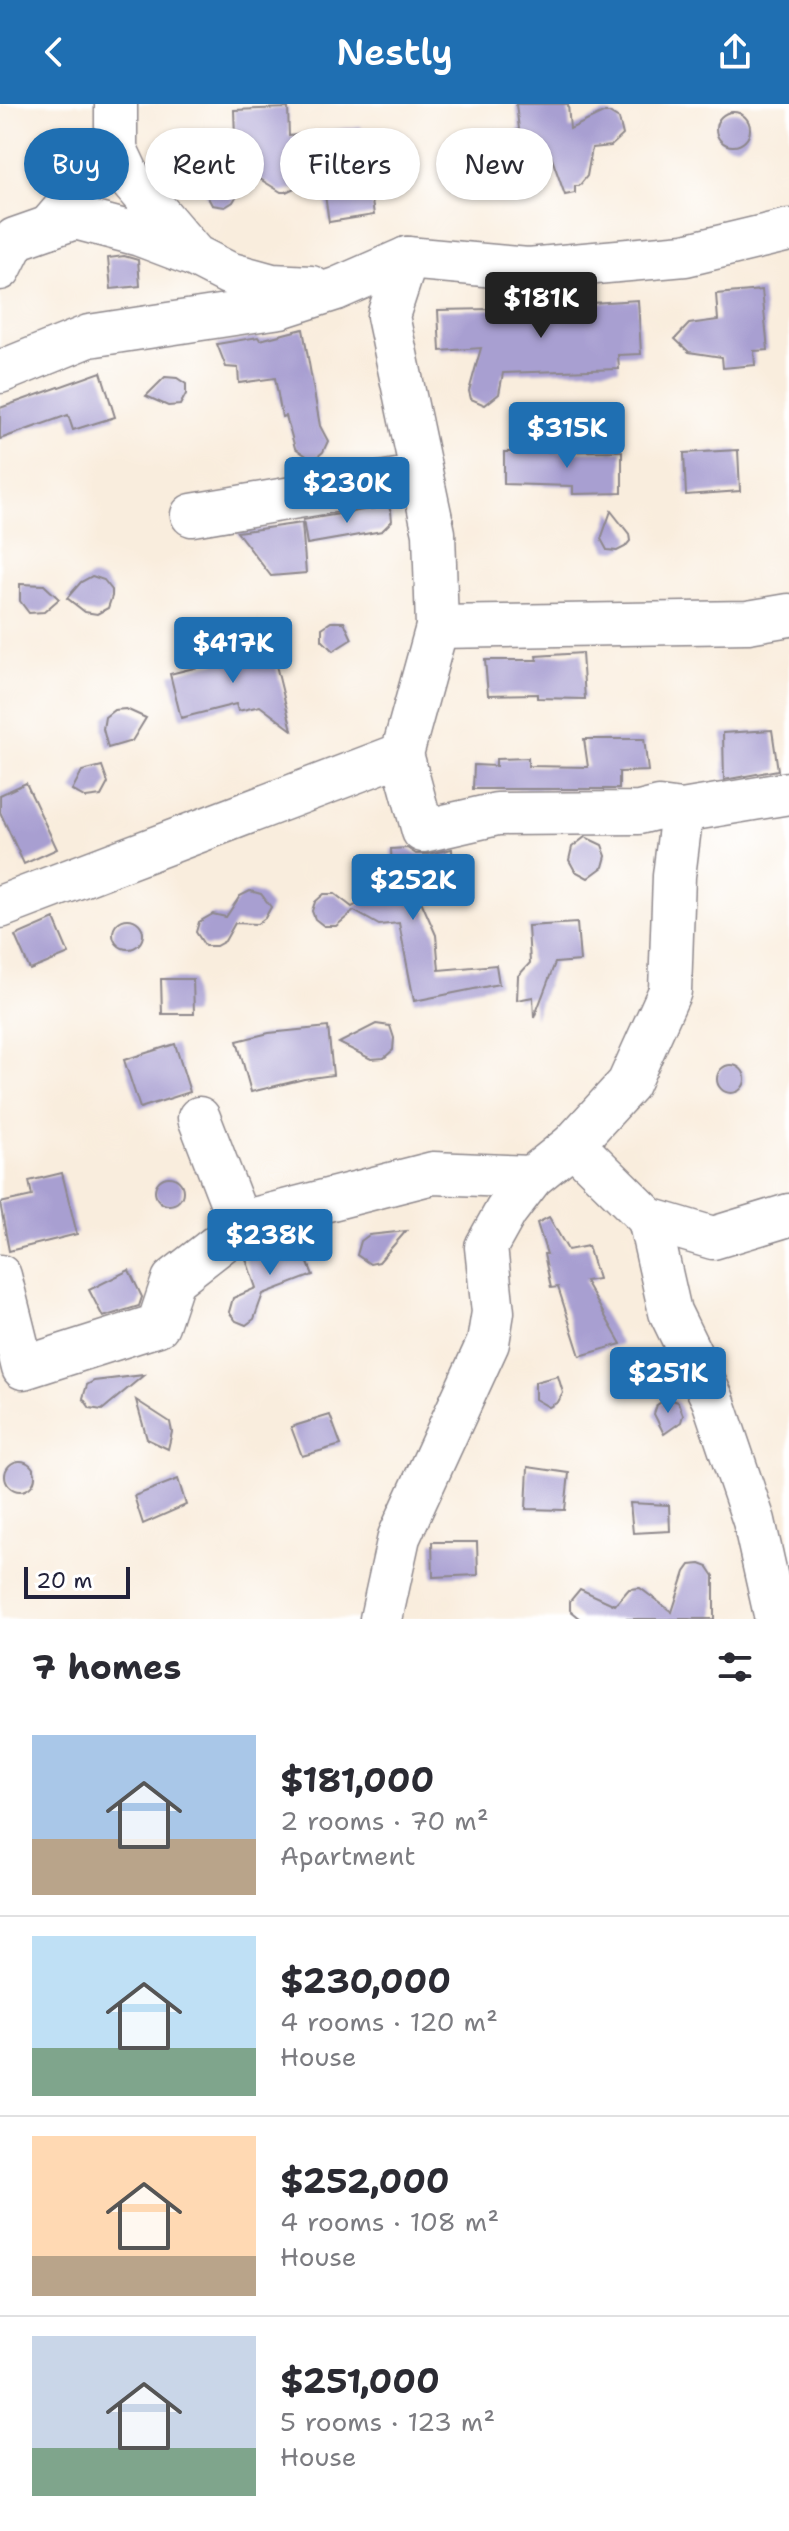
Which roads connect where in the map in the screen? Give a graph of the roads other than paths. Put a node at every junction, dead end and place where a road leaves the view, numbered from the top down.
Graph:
1 (122, 122) edge
2 (49, 227) junction
3 (789, 230) edge
4 (195, 256) junction
5 (407, 258) junction
6 (0, 269) edge
7 (336, 289) junction
8 (0, 372) edge
9 (421, 476) junction
10 (192, 515) dead end
11 (789, 615) edge
12 (437, 627) junction
13 (402, 754) junction
14 (789, 793) edge
15 (682, 811) junction
16 (0, 881) edge
17 (0, 906) edge
18 (199, 1118) dead end
19 (573, 1144) junction
20 (532, 1177) junction
21 (789, 1215) edge
22 (649, 1219) junction
23 (241, 1227) junction
24 (0, 1276) edge
25 (381, 1619) edge
26 (776, 1619) edge

1 - 2 street
1 - 4 street
2 - 4 street
2 - 6 street
3 - 5 street
4 - 7 street
5 - 7 street
5 - 9 street
7 - 8 street
9 - 10 street
9 - 12 street
11 - 12 street
12 - 13 street
13 - 15 street
13 - 17 street
14 - 15 street
15 - 19 street
16 - 17 street
18 - 23 street
19 - 20 street
19 - 22 street
20 - 23 street
20 - 25 street
21 - 22 street
22 - 26 street
23 - 24 street

